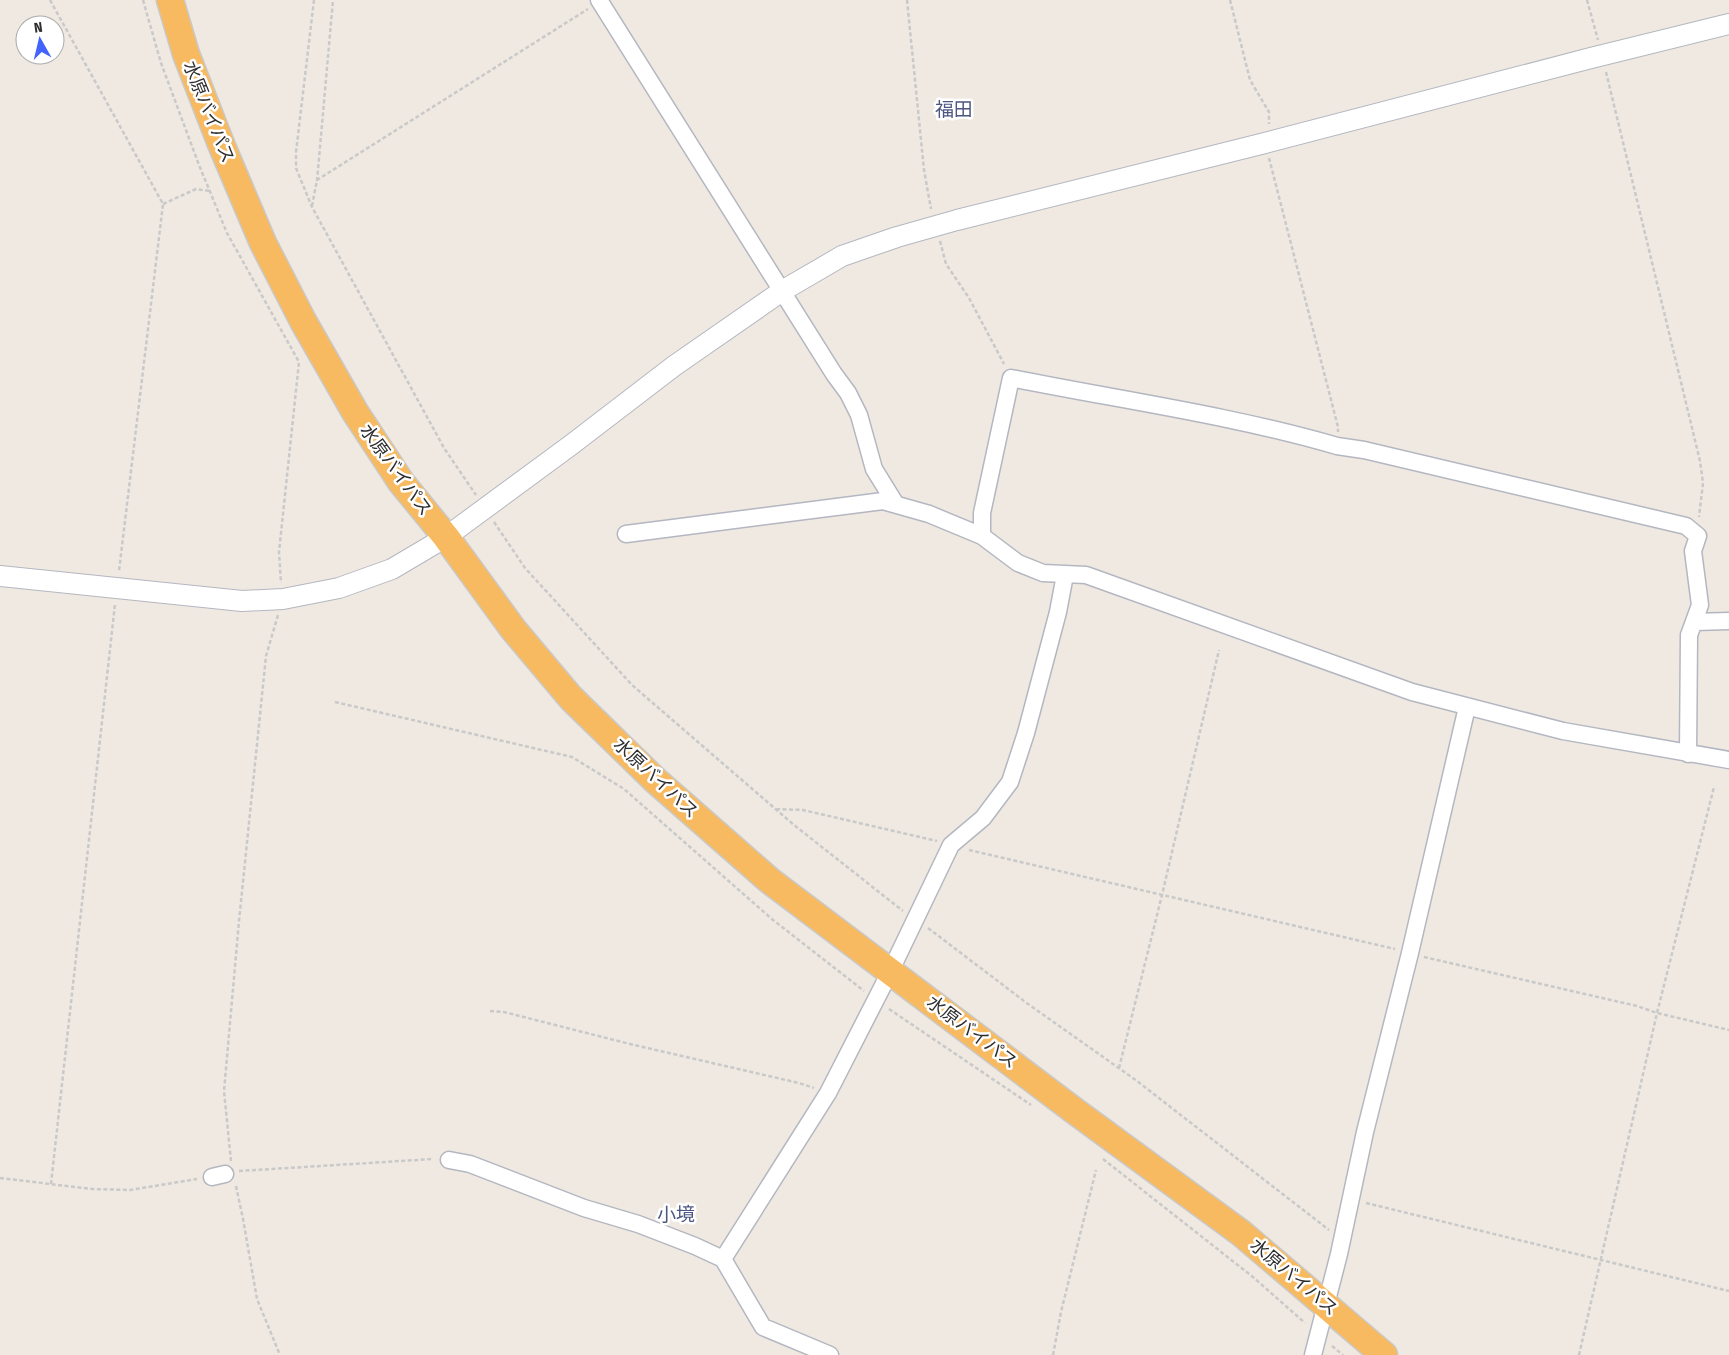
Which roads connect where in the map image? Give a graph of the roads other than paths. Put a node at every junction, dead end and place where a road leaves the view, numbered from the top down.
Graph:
1 (170, 0) edge
2 (599, 0) edge
3 (1729, 24) edge
4 (782, 291) junction
5 (895, 503) junction
6 (626, 534) dead end
7 (982, 536) junction
8 (446, 537) junction
9 (1065, 575) junction
10 (0, 576) edge
11 (1729, 621) edge
12 (1694, 622) junction
13 (1467, 707) junction
14 (1688, 754) junction
15 (1729, 760) edge
16 (891, 970) junction
17 (448, 1160) road end
18 (723, 1259) junction
19 (1325, 1304) junction
20 (830, 1355) edge
21 (1313, 1355) edge
22 (1384, 1355) edge

1 - 8 highway, 水原バイパス
2 - 4 street
3 - 4 street
4 - 5 street
4 - 8 street
5 - 6 street
5 - 7 street
7 - 9 street
7 - 12 street
8 - 10 street
8 - 16 highway, 水原バイパス
9 - 13 street
9 - 16 street
11 - 12 street
12 - 14 street
13 - 14 street
13 - 19 street
14 - 15 street
16 - 18 street
16 - 19 highway, 水原バイパス
17 - 18 street
18 - 20 street
19 - 21 street
19 - 22 highway, 水原バイパス

